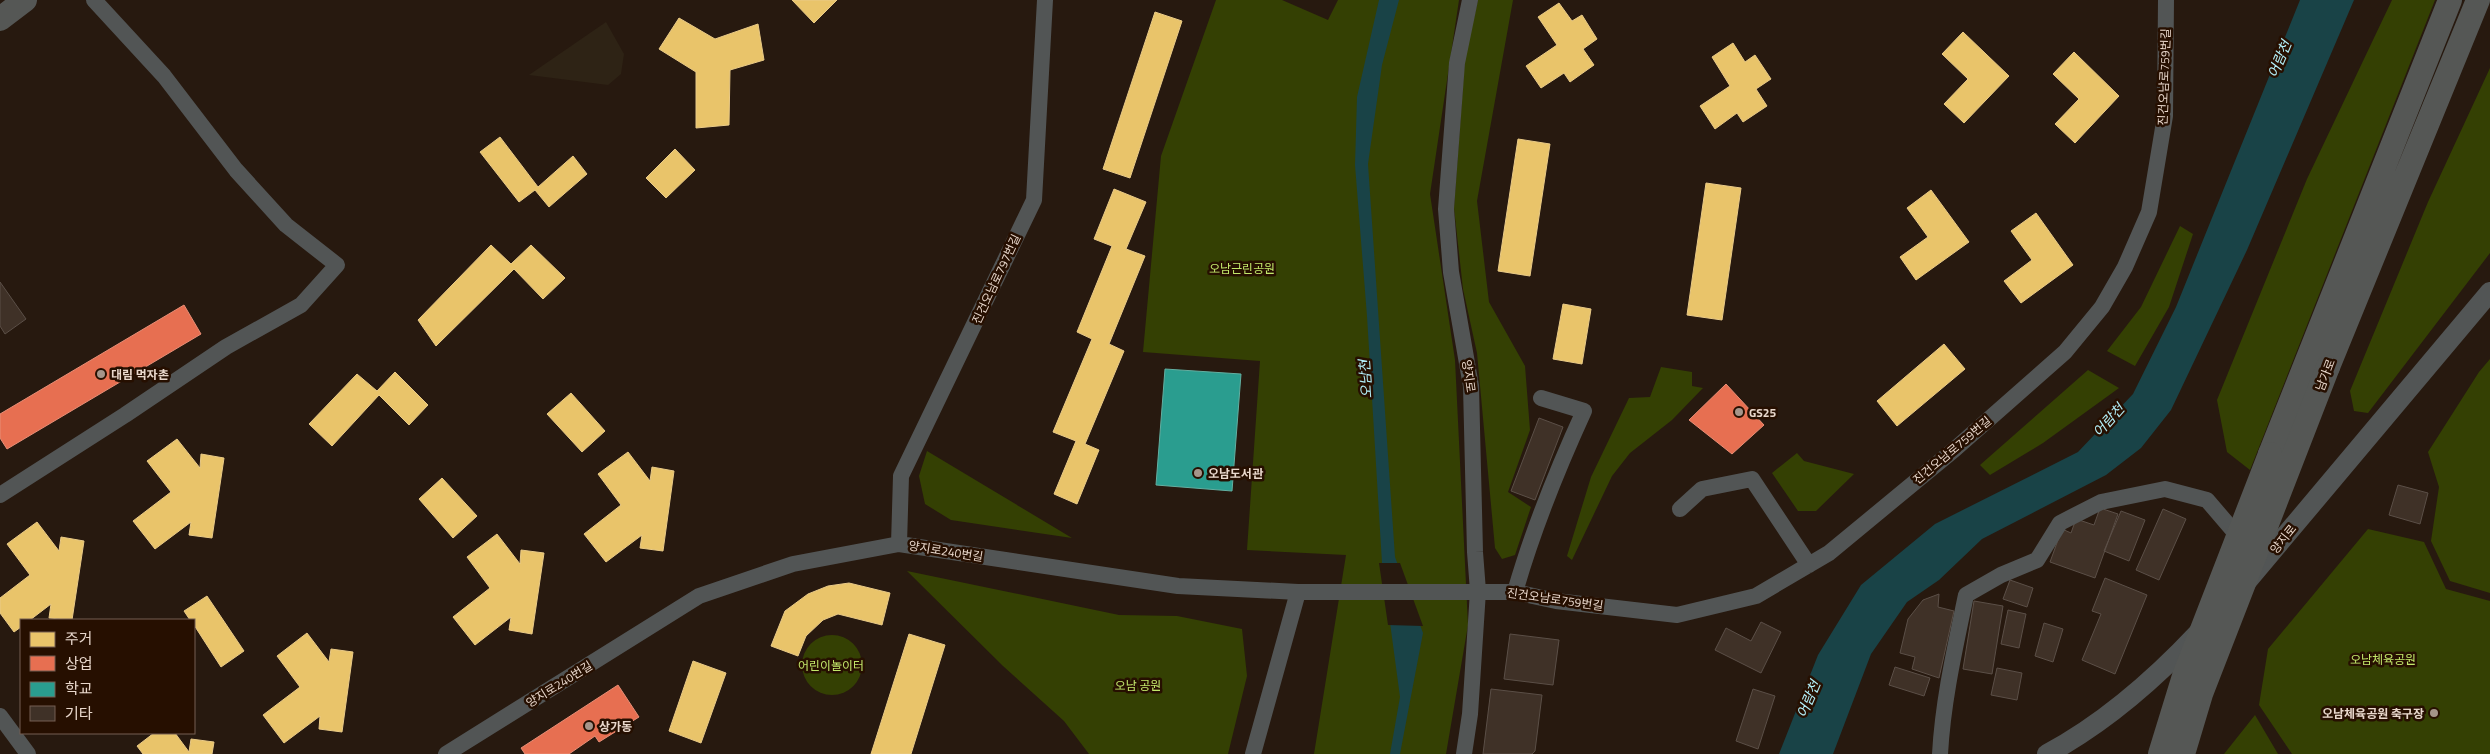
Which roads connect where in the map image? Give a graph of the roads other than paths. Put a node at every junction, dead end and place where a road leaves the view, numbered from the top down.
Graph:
1 (25, 0) edge
2 (94, 0) edge
3 (1045, 0) edge
4 (1470, 0) edge
5 (2166, 0) edge
6 (2450, 0) edge
7 (2478, 0) edge
8 (0, 19) edge
9 (2490, 292) edge
10 (1541, 398) dead end
11 (0, 494) edge
12 (1680, 509) dead end
13 (898, 544) junction
14 (2263, 564) junction
15 (1809, 565) junction
16 (1478, 591) junction
17 (1298, 592) junction
18 (1516, 592) junction
19 (0, 716) edge
20 (28, 754) edge
21 (446, 754) edge
22 (1253, 754) edge
23 (1464, 754) edge
24 (1940, 754) edge
25 (2047, 754) edge
26 (2160, 754) edge
27 (2183, 754) edge

1 - 8 main road
2 - 11 street
3 - 13 street, 진건오남로797번길
4 - 16 street, 양지로
5 - 15 street, 진건오남로759번길
6 - 26 main road, 남가로, bridge
7 - 27 main road, 남가로, bridge
9 - 14 street, 양지로
10 - 18 street
12 - 15 street
13 - 17 street, 양지로240번길
13 - 21 street, 양지로240번길
14 - 24 street
14 - 25 street, 양지로
15 - 18 street, 진건오남로759번길
16 - 17 street, 진건오남로759번길
16 - 18 street, 진건오남로759번길
16 - 23 street, 양지로
17 - 22 street
19 - 20 street

